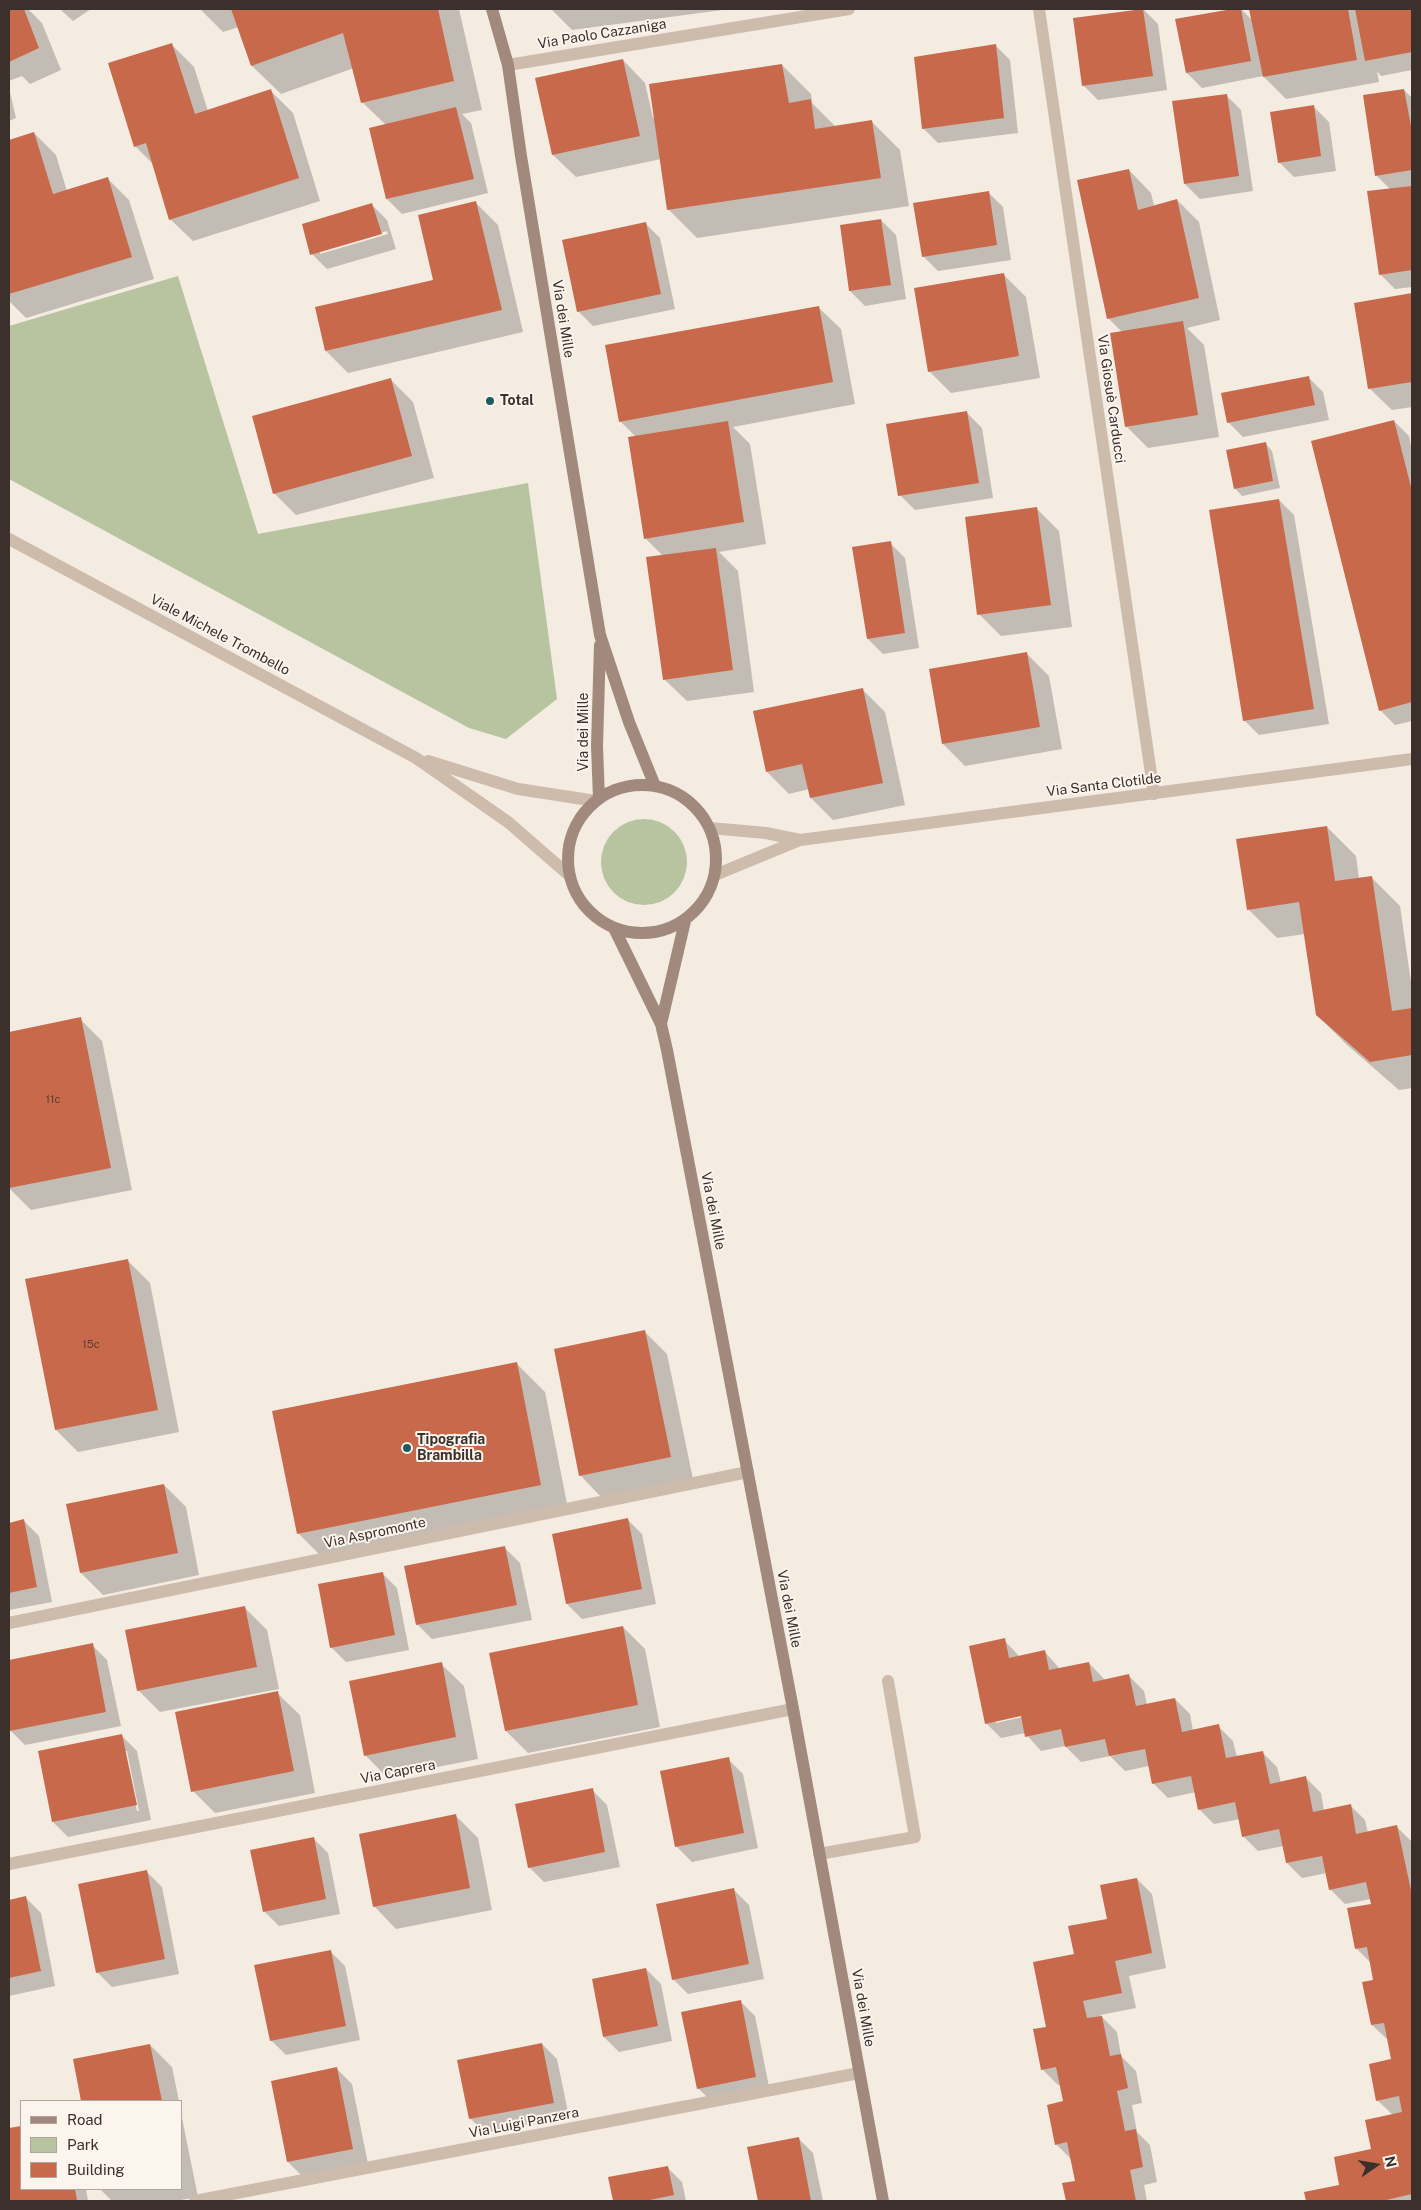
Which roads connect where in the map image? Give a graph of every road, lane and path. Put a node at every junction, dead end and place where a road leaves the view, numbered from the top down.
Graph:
1 (492, 9) edge
2 (849, 9) edge
3 (1039, 9) edge
4 (508, 64) junction
5 (9, 539) edge
6 (600, 635) junction
7 (416, 758) junction
8 (1412, 759) edge
9 (655, 786) junction
10 (1154, 794) junction
11 (598, 800) junction
12 (710, 828) junction
13 (800, 840) junction
14 (715, 875) junction
15 (570, 876) junction
16 (685, 921) junction
17 (614, 928) junction
18 (661, 1024) junction
19 (748, 1472) junction
20 (9, 1623) edge
21 (888, 1681) dead end
22 (793, 1709) junction
23 (819, 1854) junction
24 (9, 1864) edge
25 (859, 2073) junction
26 (195, 2201) edge
27 (883, 2201) edge

1 - 4 main road, Via dei Mille
2 - 4 street, Via Paolo Cazzaniga
3 - 10 street, Via Giosuè Carducci
4 - 6 main road, Via dei Mille
5 - 7 street, Viale Michele Trombello
6 - 9 main road, Via dei Mille
6 - 11 main road, Via dei Mille
7 - 11 street, Viale Michele Trombello
7 - 15 street, Viale Michele Trombello
8 - 10 street, Via Santa Clotilde
9 - 11 main road
9 - 12 main road
10 - 13 street, Via Santa Clotilde
11 - 15 main road
12 - 13 street, Via Santa Clotilde
12 - 14 main road
13 - 14 street, Via Santa Clotilde
14 - 16 main road
15 - 17 main road
16 - 17 main road
16 - 18 main road, Via dei Mille
17 - 18 main road, Via dei Mille
18 - 19 main road, Via dei Mille
19 - 20 street, Via Aspromonte
19 - 22 main road, Via dei Mille
21 - 23 street
22 - 23 main road, Via dei Mille
22 - 24 street, Via Caprera
23 - 25 main road, Via dei Mille
25 - 26 street, Via Luigi Panzera
25 - 27 main road, Via dei Mille

